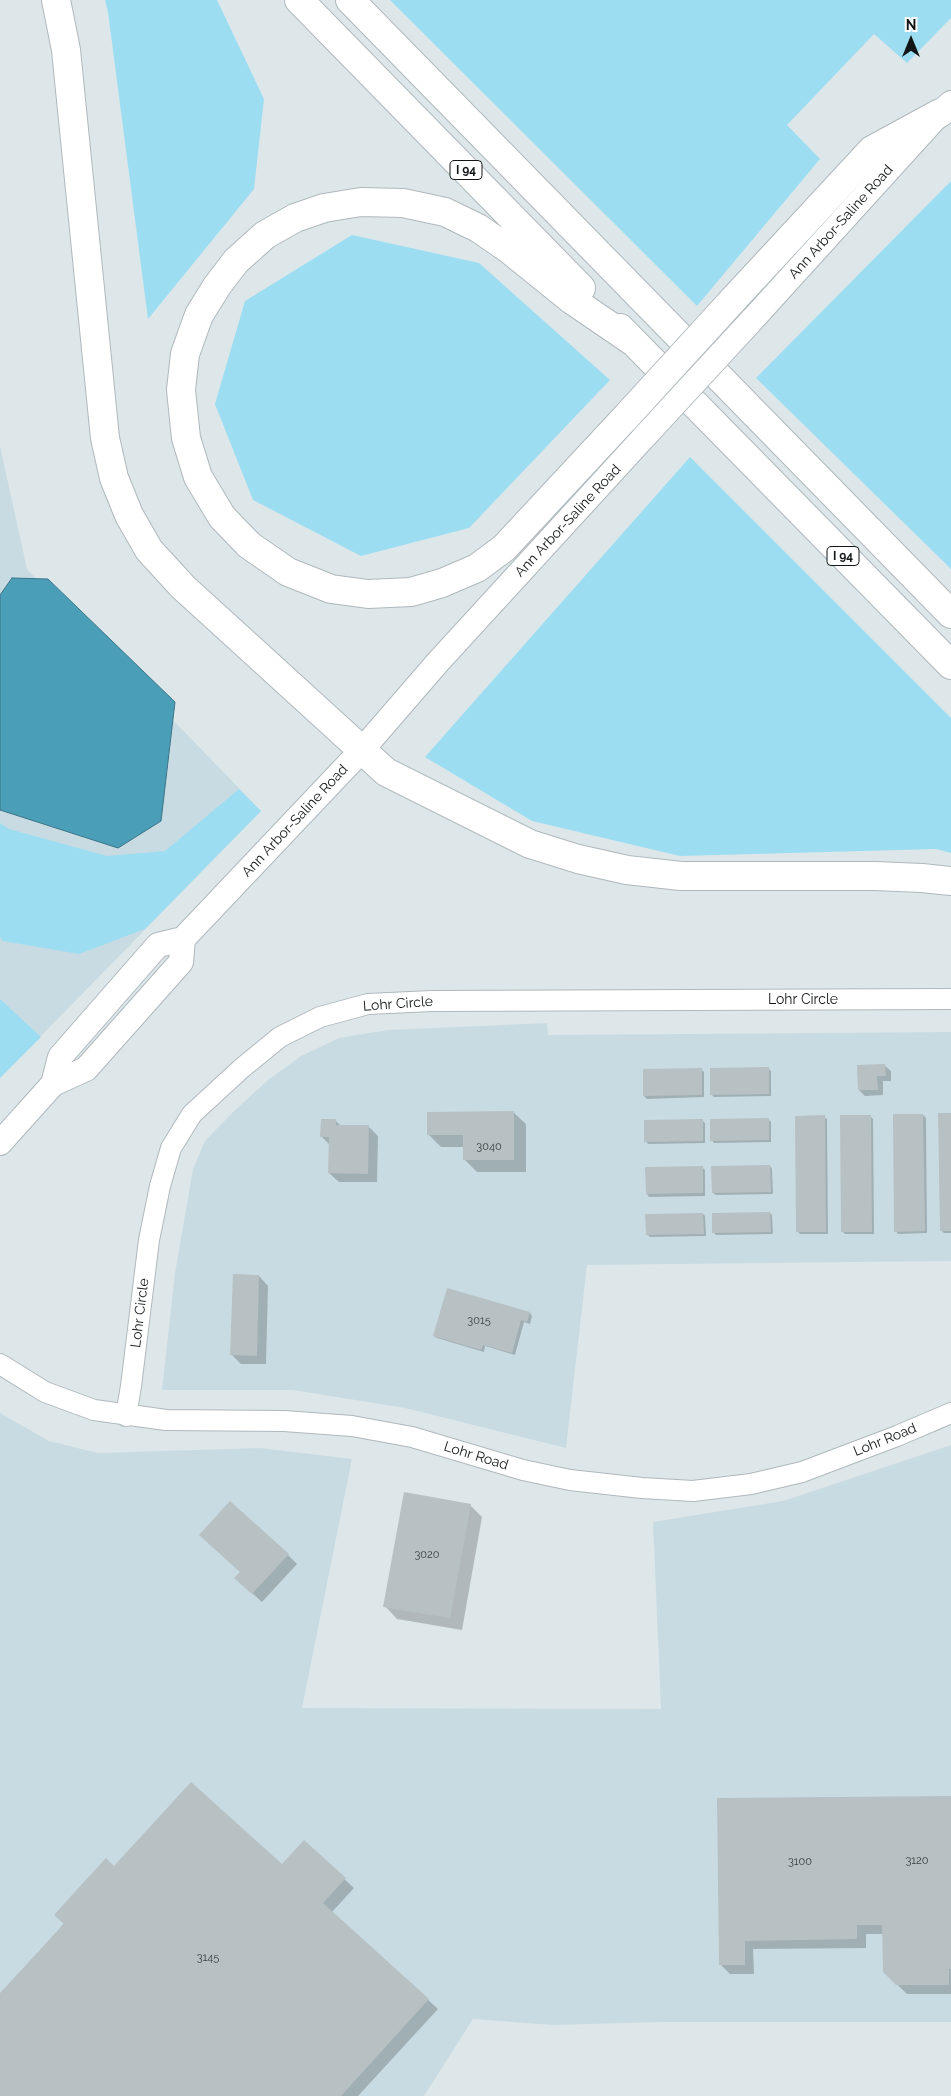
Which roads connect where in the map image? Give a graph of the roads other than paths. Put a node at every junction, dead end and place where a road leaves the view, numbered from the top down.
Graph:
1 (56, 0) edge
2 (299, 0) edge
3 (350, 0) edge
4 (945, 108) edge
5 (632, 341) junction
6 (951, 614) edge
7 (951, 664) edge
8 (361, 751) junction
9 (951, 881) edge
10 (951, 999) edge
11 (0, 1144) edge
12 (0, 1364) edge
13 (951, 1412) edge
14 (126, 1416) junction

1 - 8 highway
2 - 5 highway, I 94
3 - 6 highway, I 94
4 - 5 highway, bridge
4 - 8 main road, Ann Arbor-Saline Road, bridge
5 - 7 highway, I 94
8 - 9 highway
8 - 11 main road, Ann Arbor-Saline Road
10 - 14 street, Lohr Circle
12 - 14 street, Lohr Road
13 - 14 street, Lohr Road

